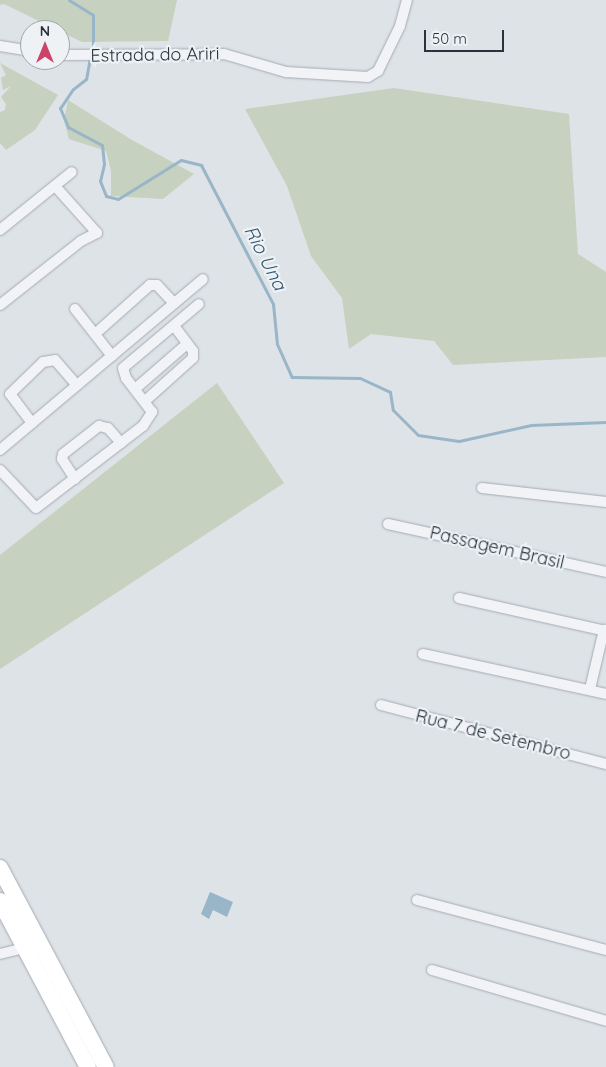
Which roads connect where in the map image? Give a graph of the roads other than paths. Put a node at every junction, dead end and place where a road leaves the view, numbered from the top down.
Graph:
1 (407, 0) edge
2 (2, 49) edge
3 (20, 50) edge
4 (70, 55) edge
5 (72, 172) dead end
6 (55, 186) junction
7 (0, 230) edge
8 (203, 279) dead end
9 (174, 303) junction
10 (199, 304) dead end
11 (0, 305) edge
12 (75, 309) dead end
13 (174, 326) junction
14 (95, 334) junction
15 (188, 344) junction
16 (112, 356) junction
17 (77, 385) junction
18 (135, 389) junction
19 (145, 401) junction
20 (32, 423) junction
21 (121, 443) junction
22 (0, 450) edge
23 (0, 470) edge
24 (75, 478) junction
25 (482, 488) dead end
26 (606, 502) edge
27 (388, 524) dead end
28 (606, 572) edge
29 (459, 598) dead end
30 (605, 631) edge
31 (423, 654) dead end
32 (590, 690) junction
33 (606, 694) edge
34 (381, 705) dead end
35 (606, 764) edge
36 (0, 868) edge
37 (417, 900) dead end
38 (0, 901) edge
39 (32, 945) junction
40 (606, 950) edge
41 (0, 954) edge
42 (41, 963) junction
43 (432, 970) dead end
44 (606, 1021) edge
45 (88, 1067) edge
46 (106, 1067) edge

1 - 4 street, Estrada do Ariri
2 - 3 street
5 - 6 street
6 - 7 street
6 - 11 street
8 - 9 street
9 - 14 street
9 - 16 street
10 - 13 street
12 - 14 street
13 - 15 street
13 - 18 street
14 - 16 street
15 - 18 street
15 - 19 street
16 - 17 street
17 - 20 street
17 - 20 street
18 - 19 street
19 - 21 street
20 - 22 street
21 - 24 street
21 - 24 street
23 - 24 street
25 - 26 street
27 - 28 street, Passagem Brasil
29 - 30 street
30 - 32 street
31 - 32 street
32 - 33 street
34 - 35 street, Rua 7 de Setembro
36 - 39 main road
37 - 40 street
38 - 39 main road
39 - 41 street
39 - 42 main road
42 - 45 main road
42 - 46 main road
43 - 44 street

